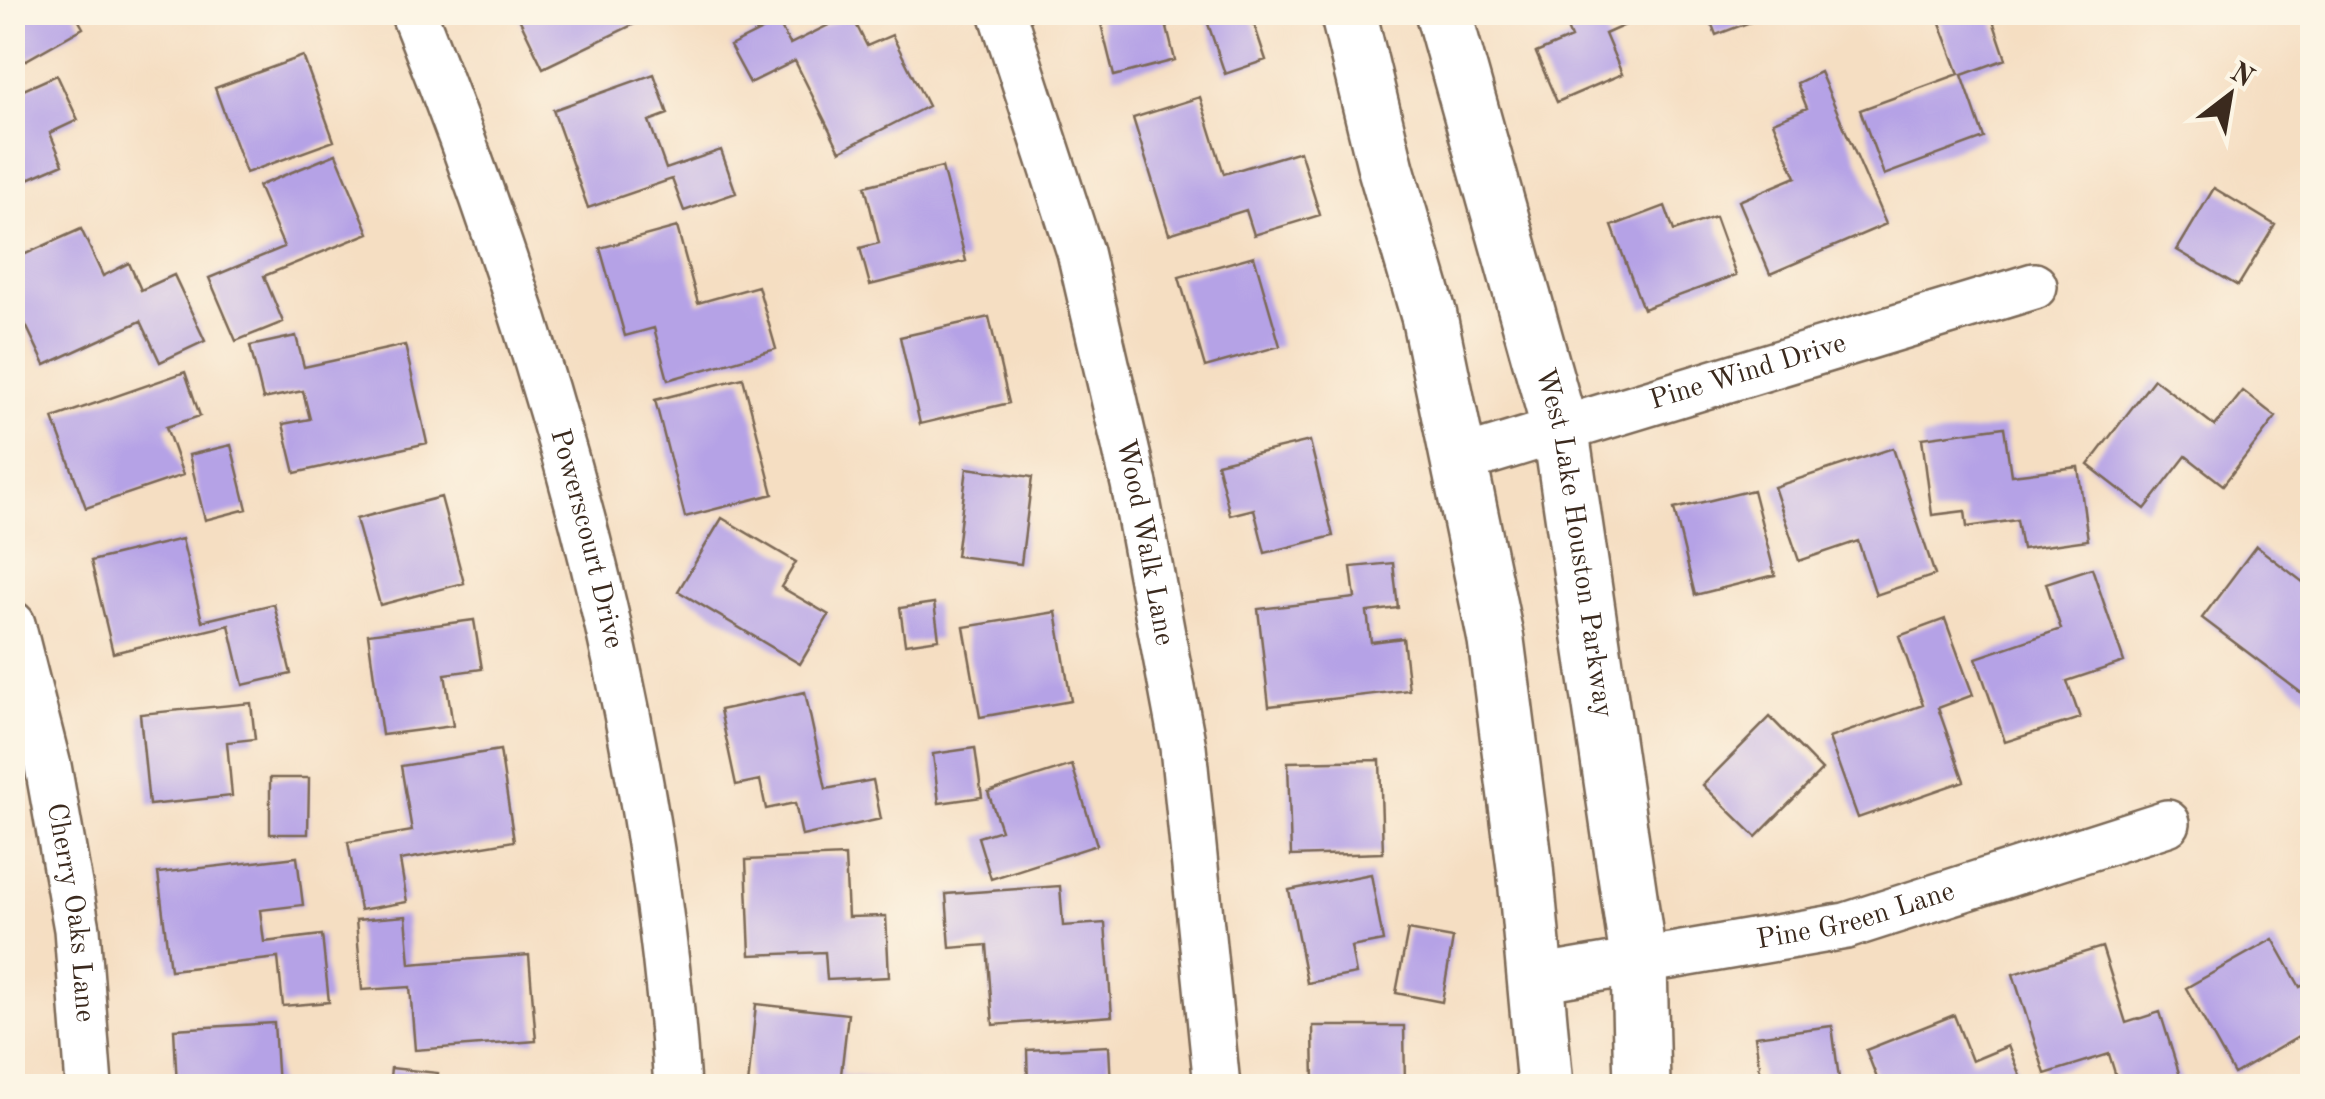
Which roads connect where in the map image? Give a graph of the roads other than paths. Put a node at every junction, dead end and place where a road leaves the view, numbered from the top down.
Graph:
1 (413, 12) edge
2 (1002, 12) edge
3 (1348, 12) edge
4 (1443, 12) edge
5 (2034, 286) dead end
6 (1561, 433) junction
7 (1461, 460) junction
8 (12, 624) edge
9 (2168, 823) dead end
10 (1639, 964) junction
11 (1537, 980) junction
12 (89, 1086) edge
13 (677, 1086) edge
14 (1217, 1086) edge
15 (1546, 1086) edge
16 (1642, 1086) edge

1 - 13 street, Powerscourt Drive
2 - 14 street, Wood Walk Lane
3 - 7 main road
4 - 6 main road, West Lake Houston Parkway
5 - 6 street, Pine Wind Drive
6 - 7 street, Pine Wind Drive
6 - 10 main road, West Lake Houston Parkway
7 - 11 main road
8 - 12 street, Cherry Oaks Lane
9 - 10 street, Pine Green Lane
10 - 11 street, Pine Green Lane
10 - 16 main road, West Lake Houston Parkway
11 - 15 main road

